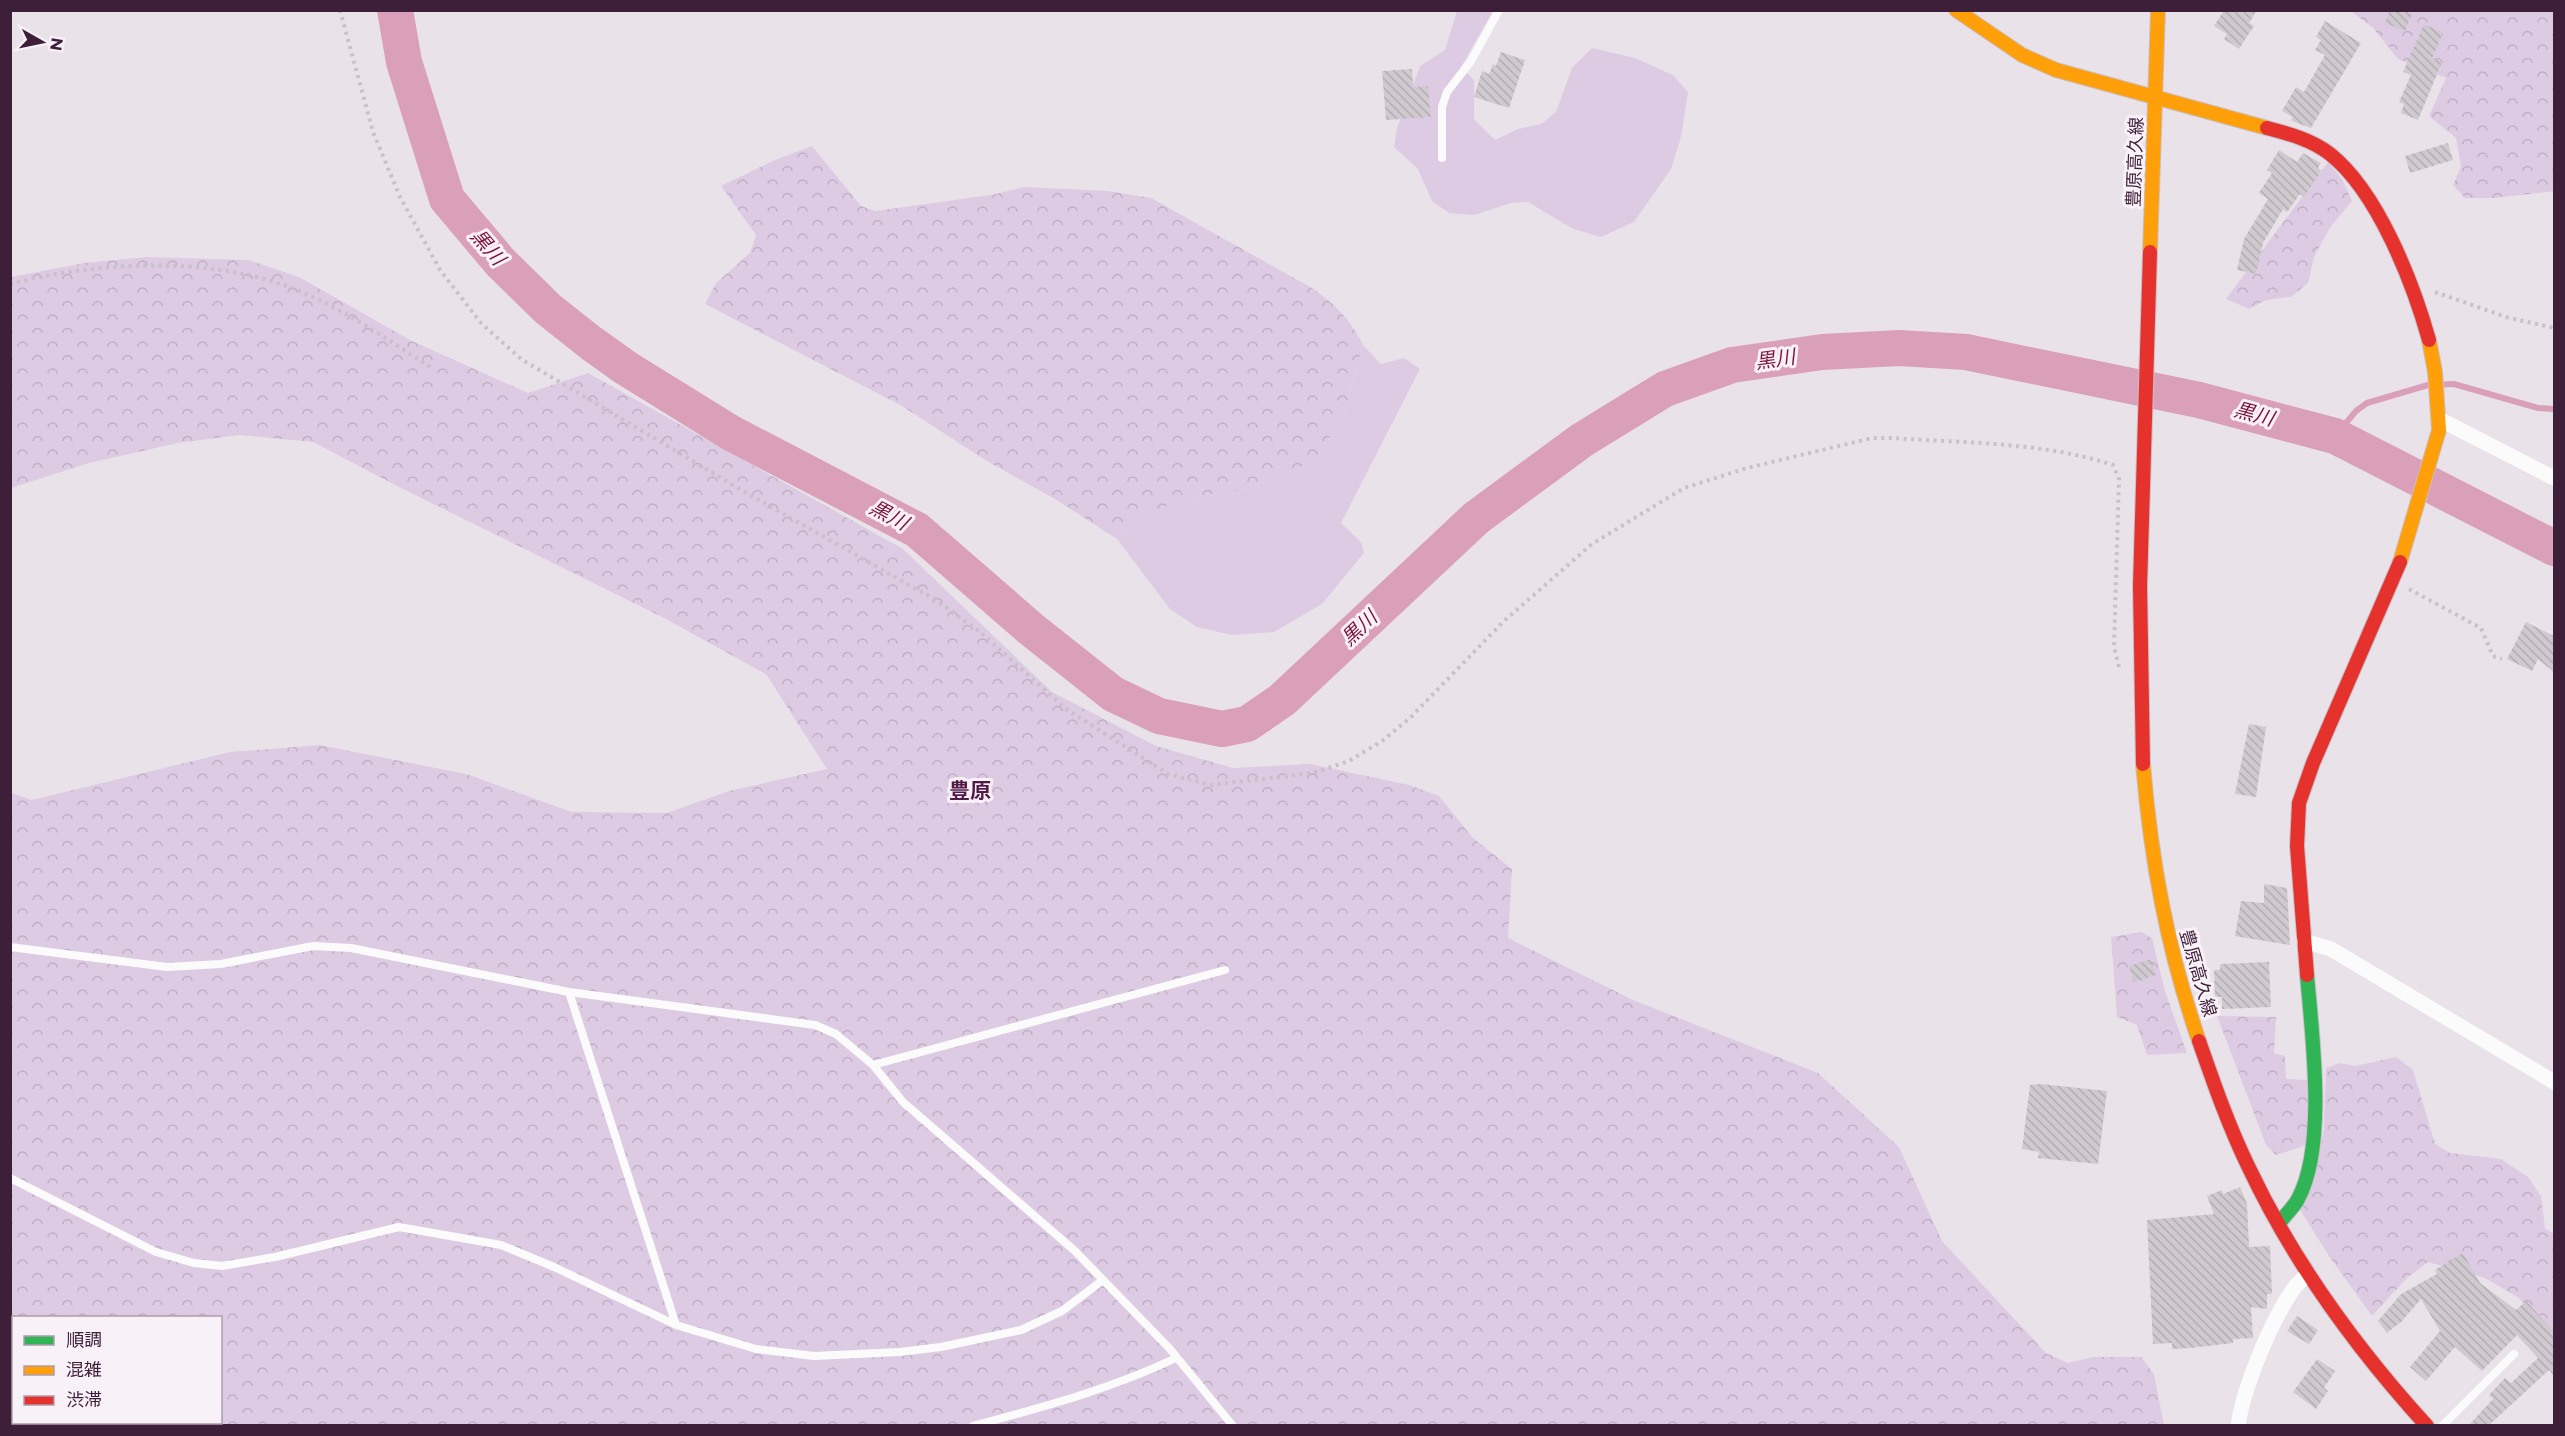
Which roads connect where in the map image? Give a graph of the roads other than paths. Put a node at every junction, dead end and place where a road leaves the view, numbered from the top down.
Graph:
1 (1499, 10) edge
2 (1956, 10) edge
3 (2158, 10) edge
4 (2155, 99) junction
5 (1442, 158) dead end
6 (2439, 420) junction
7 (2554, 478) edge
8 (2304, 941) junction
9 (10, 947) edge
10 (1225, 970) dead end
11 (569, 992) junction
12 (873, 1065) junction
13 (2554, 1082) edge
14 (10, 1178) edge
15 (2281, 1221) junction
16 (2308, 1274) junction
17 (1103, 1280) junction
18 (676, 1325) junction
19 (2514, 1354) dead end
20 (1176, 1358) junction
21 (973, 1425) edge
22 (1233, 1425) edge
23 (2238, 1425) edge
24 (2427, 1425) edge
25 (2442, 1425) edge

1 - 5 lane
2 - 4 street
3 - 4 street, 豊原高久線
4 - 6 street
4 - 15 street, 豊原高久線
6 - 7 street
6 - 8 street
8 - 13 street
8 - 15 street
9 - 11 lane
10 - 12 lane
11 - 12 lane
11 - 18 lane
12 - 17 lane
14 - 18 lane
15 - 16 street, 豊原高久線
16 - 23 street
16 - 24 street, 豊原高久線
17 - 18 lane
17 - 20 lane
19 - 25 lane
20 - 21 lane
20 - 22 lane

